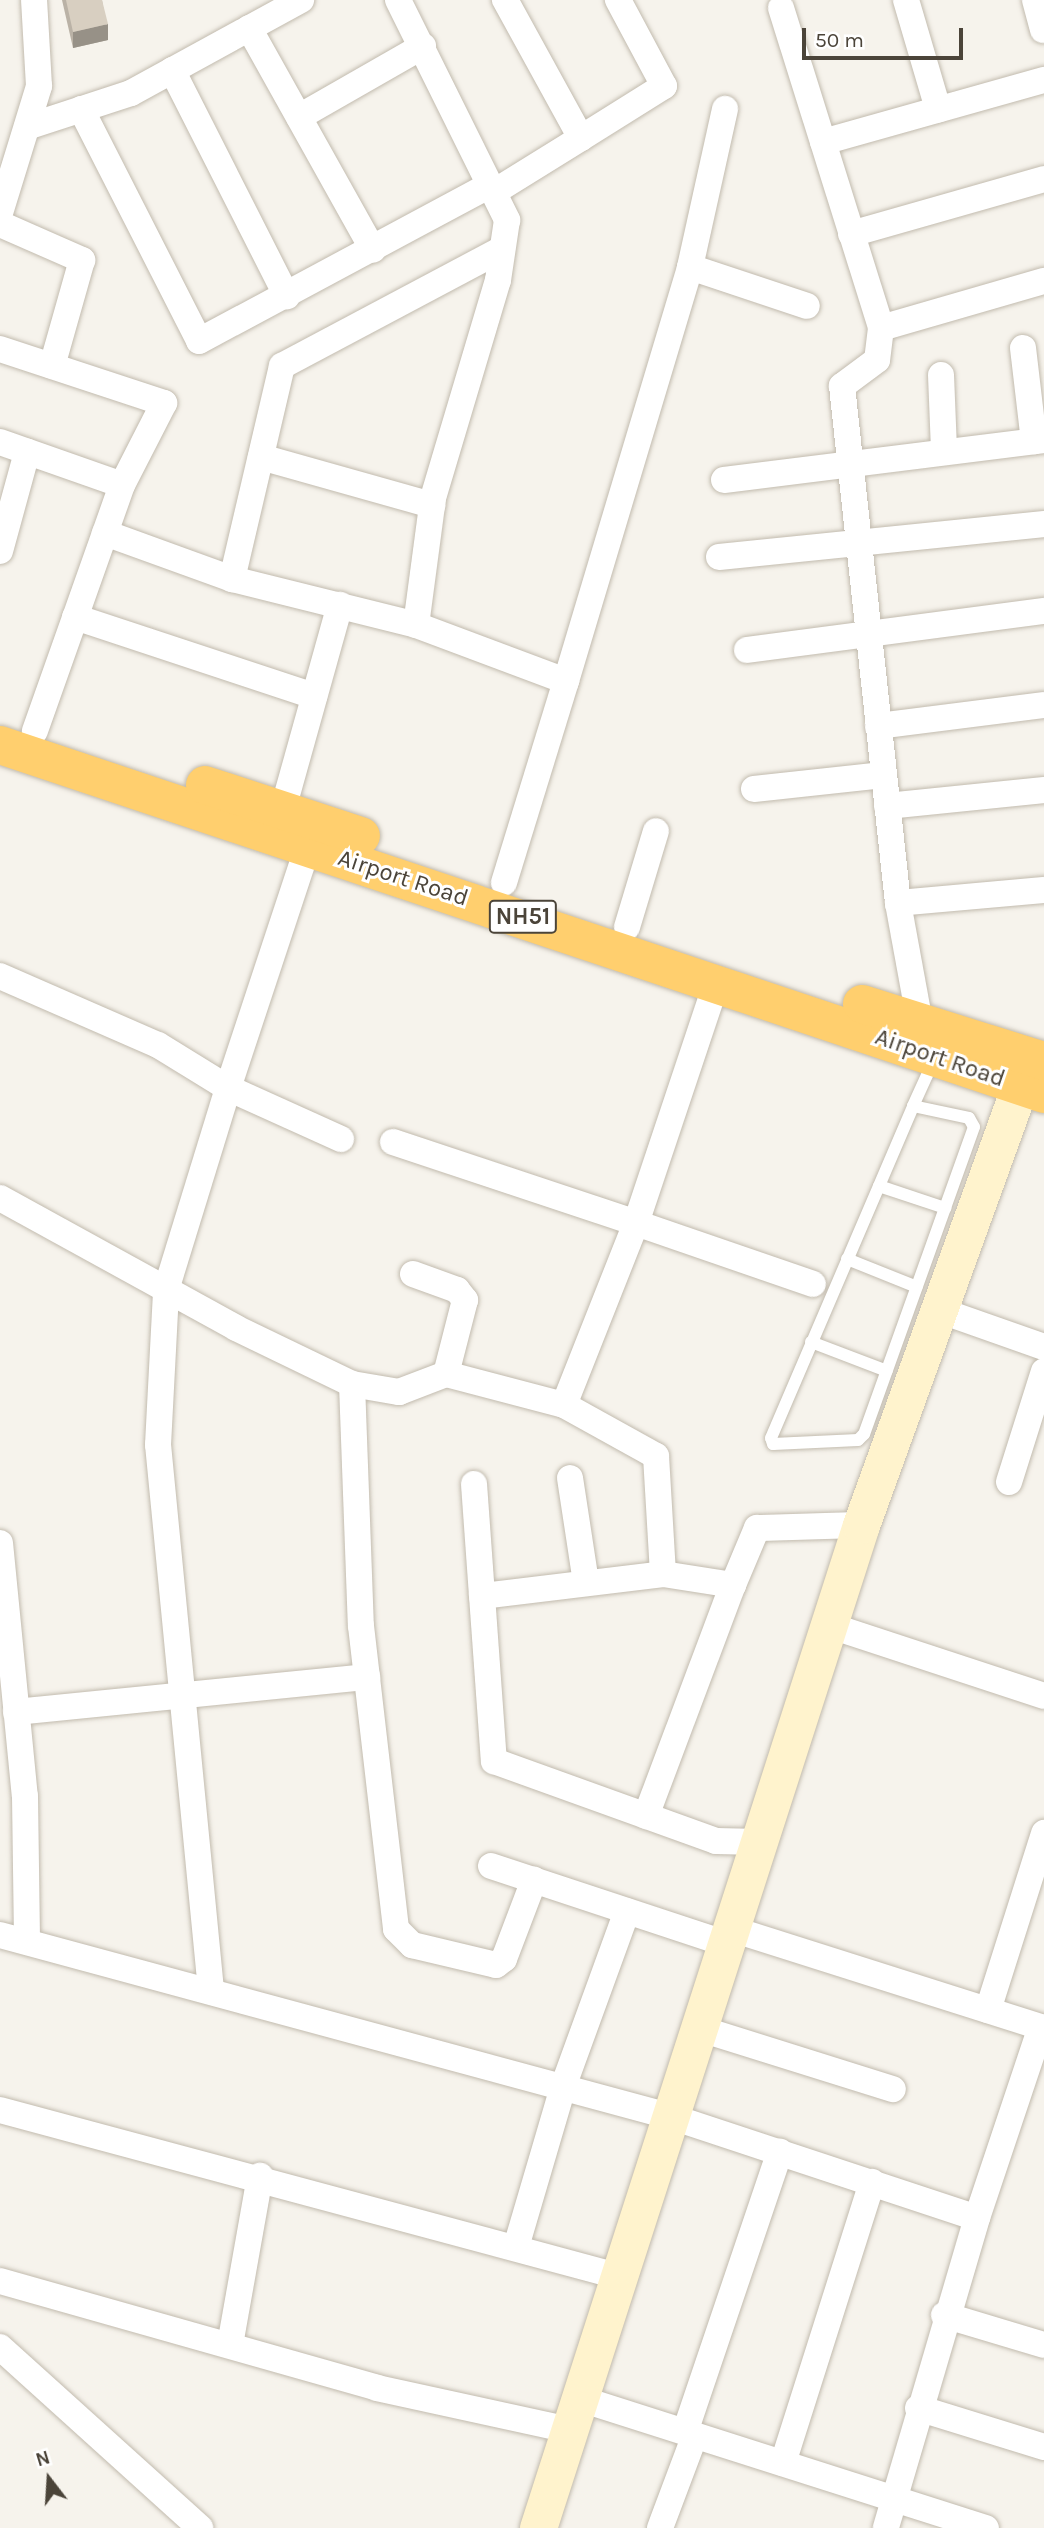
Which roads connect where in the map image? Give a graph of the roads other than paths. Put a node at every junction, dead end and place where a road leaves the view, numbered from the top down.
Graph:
1 (34, 0) edge
2 (301, 0) edge
3 (398, 0) edge
4 (618, 0) edge
5 (906, 0) edge
6 (1035, 0) edge
7 (507, 1) edge
8 (781, 8) dead end
9 (249, 28) junction
10 (1044, 31) edge
11 (423, 46) junction
12 (172, 70) junction
13 (1044, 80) edge
14 (81, 109) junction
15 (725, 109) dead end
16 (938, 109) junction
17 (299, 117) junction
18 (27, 127) junction
19 (581, 138) junction
20 (823, 142) junction
21 (1044, 179) edge
22 (492, 188) junction
23 (2, 201) edge
24 (0, 224) edge
25 (851, 234) junction
26 (373, 250) junction
27 (502, 250) junction
28 (690, 267) junction
29 (1044, 281) edge
30 (287, 298) junction
31 (807, 306) dead end
32 (881, 328) junction
33 (1023, 348) dead end
34 (0, 349) edge
35 (52, 366) junction
36 (941, 375) dead end
37 (1039, 441) edge
38 (0, 442) edge
39 (944, 450) junction
40 (27, 452) junction
41 (261, 457) junction
42 (850, 461) junction
43 (724, 480) dead end
44 (122, 485) junction
45 (432, 505) junction
46 (1044, 524) edge
47 (105, 533) junction
48 (859, 546) junction
49 (0, 551) edge
50 (719, 557) dead end
51 (232, 579) junction
52 (340, 605) junction
53 (1044, 611) edge
54 (75, 617) junction
55 (416, 625) junction
56 (868, 634) junction
57 (747, 650) dead end
58 (566, 681) junction
59 (314, 696) junction
60 (1044, 705) edge
61 (0, 718) edge
62 (878, 726) junction
63 (35, 731) junction
64 (0, 745) edge
65 (883, 775) junction
66 (754, 789) dead end
67 (1044, 790) edge
68 (887, 806) junction
69 (283, 810) junction
70 (656, 831) dead end
71 (308, 846) junction
72 (504, 883) junction
73 (1044, 890) edge
74 (898, 903) junction
75 (627, 926) junction
76 (0, 976) edge
77 (717, 981) junction
78 (920, 1023) junction
79 (936, 1057) junction
80 (1034, 1074) edge
81 (228, 1088) junction
82 (913, 1106) junction
83 (341, 1139) dead end
84 (393, 1142) dead end
85 (879, 1186) junction
86 (0, 1198) edge
87 (945, 1208) junction
88 (636, 1223) junction
89 (847, 1259) junction
90 (414, 1274) dead end
91 (813, 1284) dead end
92 (166, 1290) junction
93 (927, 1298) junction
94 (811, 1342) junction
95 (1044, 1347) edge
96 (887, 1371) junction
97 (1044, 1371) edge
98 (446, 1374) junction
99 (352, 1384) junction
100 (564, 1405) junction
101 (1037, 1415) edge
102 (570, 1478) dead end
103 (1009, 1482) dead end
104 (474, 1484) dead end
105 (861, 1525) junction
106 (0, 1543) edge
107 (663, 1574) junction
108 (586, 1583) junction
109 (733, 1585) junction
110 (482, 1596) junction
111 (828, 1625) junction
112 (367, 1677) junction
113 (184, 1696) junction
114 (1044, 1696) edge
115 (16, 1712) junction
116 (646, 1816) junction
117 (1044, 1833) edge
118 (760, 1842) junction
119 (491, 1866) dead end
120 (534, 1880) junction
121 (628, 1911) junction
122 (0, 1935) edge
123 (730, 1937) junction
124 (27, 1940) junction
125 (211, 1990) junction
126 (988, 2010) junction
127 (1043, 2027) edge
128 (701, 2029) junction
129 (563, 2087) junction
130 (893, 2089) dead end
131 (0, 2110) edge
132 (672, 2118) junction
133 (780, 2152) junction
134 (260, 2176) junction
135 (872, 2182) junction
136 (976, 2218) junction
137 (516, 2247) junction
138 (621, 2277) junction
139 (0, 2281) edge
140 (944, 2315) junction
141 (1044, 2345) edge
142 (230, 2346) junction
143 (0, 2347) edge
144 (918, 2408) junction
145 (576, 2414) junction
146 (690, 2434) junction
147 (1044, 2447) edge
148 (783, 2463) junction
149 (894, 2498) junction
150 (200, 2528) edge
151 (538, 2528) edge
152 (660, 2528) edge
153 (886, 2528) edge
154 (986, 2528) edge

1 - 18 street
2 - 9 street
3 - 11 street
4 - 19 street
5 - 16 street
6 - 10 street
7 - 19 street
8 - 20 street
9 - 12 street
9 - 17 street
11 - 17 street
11 - 22 street
12 - 14 street
12 - 30 street
13 - 16 street
14 - 18 street
14 - 30 street
15 - 28 street
16 - 20 street
17 - 26 street
18 - 23 street
19 - 22 street
20 - 25 street
21 - 25 street
22 - 26 street
22 - 27 street
24 - 35 street
25 - 32 street
26 - 30 street
27 - 41 street
27 - 45 street
28 - 31 street
28 - 58 street
29 - 32 street
32 - 42 street
33 - 37 street
34 - 35 street
35 - 44 street
36 - 39 street
37 - 39 street
38 - 40 street
39 - 42 street
40 - 44 street
40 - 49 street
41 - 45 street
41 - 51 street
42 - 43 street
42 - 48 street
44 - 47 street
45 - 55 street
46 - 48 street
47 - 51 street
47 - 54 street
48 - 50 street
48 - 56 street
51 - 52 street
52 - 55 street
52 - 59 street
53 - 56 street
54 - 59 street
54 - 63 street
55 - 58 street
56 - 57 street
56 - 62 street
58 - 72 street
59 - 69 street
60 - 62 street
61 - 63 highway, Airport Road / NH51
62 - 65 street
63 - 69 highway, Airport Road / NH51
64 - 71 highway, Airport Road / NH51
65 - 66 street
65 - 68 street
67 - 68 street
68 - 74 street
69 - 72 highway, Airport Road / NH51
70 - 75 street
71 - 77 highway, Airport Road / NH51
71 - 81 street
72 - 75 highway, Airport Road / NH51
73 - 74 street
74 - 78 street
75 - 78 highway, Airport Road / NH51
76 - 81 street
77 - 79 highway, Airport Road / NH51
77 - 88 street
78 - 80 highway, Airport Road / NH51
79 - 80 highway, Airport Road / NH51
79 - 82 lane
80 - 93 street
81 - 83 street
81 - 92 street
82 - 85 lane
82 - 87 lane
84 - 88 street
85 - 87 lane
85 - 89 lane
86 - 92 street
87 - 93 lane
88 - 91 street
88 - 100 street
89 - 93 lane
89 - 94 lane
90 - 98 street
92 - 99 street
92 - 113 street
93 - 95 street
93 - 96 lane
93 - 105 street
94 - 96 lane
94 - 96 lane
97 - 101 street
98 - 99 street
98 - 100 street
99 - 112 street
100 - 107 street
101 - 103 street
102 - 108 street
104 - 110 street
105 - 109 street
105 - 111 street
106 - 115 street
107 - 108 street
107 - 109 street
108 - 110 street
109 - 116 street
110 - 116 street
111 - 114 street
111 - 118 street
112 - 113 street
112 - 120 street
113 - 115 street
113 - 125 street
115 - 124 street
116 - 118 street
117 - 126 street
118 - 123 street
119 - 120 street
120 - 121 street
121 - 123 street
121 - 129 street
122 - 124 street
123 - 126 street
123 - 128 street
124 - 125 street
125 - 129 street
126 - 127 street
127 - 136 street
128 - 130 street
128 - 132 street
129 - 132 street
129 - 137 street
131 - 134 street
132 - 133 street
132 - 138 street
133 - 135 street
133 - 146 street
134 - 137 street
134 - 142 street
135 - 136 street
135 - 148 street
136 - 140 street
137 - 138 street
138 - 145 street
139 - 142 street
140 - 141 street
140 - 144 street
142 - 145 street
143 - 150 street
144 - 147 street
144 - 149 street
145 - 146 street
145 - 151 street
146 - 148 street
146 - 152 street
148 - 149 street
149 - 153 street
149 - 154 street

